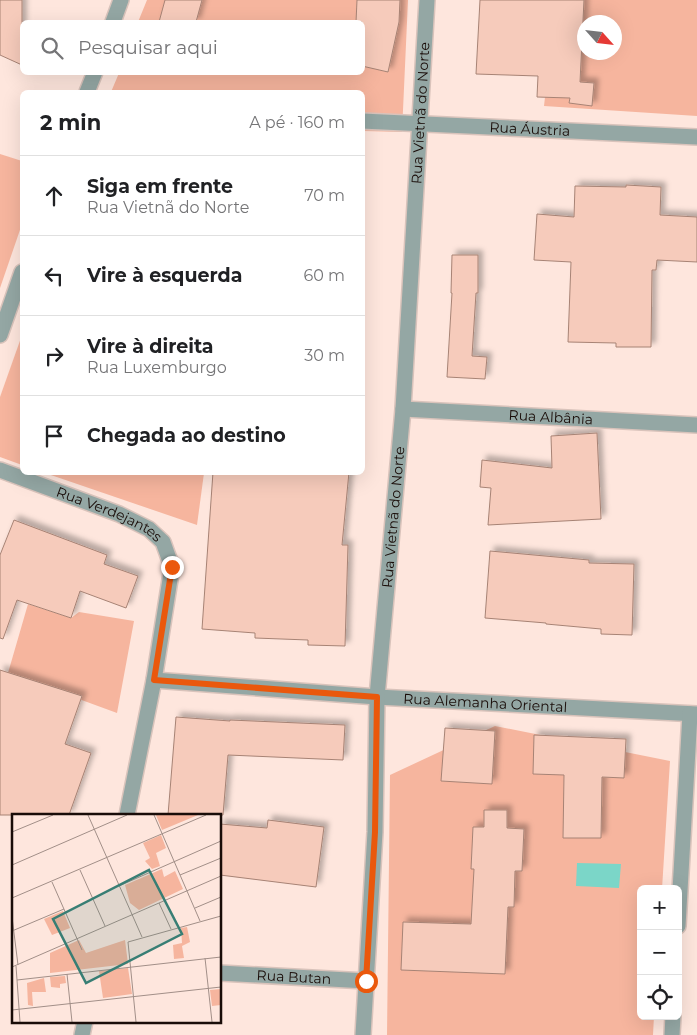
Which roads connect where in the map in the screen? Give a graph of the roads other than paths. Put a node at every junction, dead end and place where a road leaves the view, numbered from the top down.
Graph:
1 (121, 0) edge
2 (427, 0) edge
3 (114, 20) edge
4 (94, 75) edge
5 (88, 90) edge
6 (365, 121) edge
7 (419, 124) junction
8 (697, 137) edge
9 (20, 278) edge
10 (0, 335) edge
11 (403, 409) junction
12 (697, 426) edge
13 (0, 470) edge
14 (154, 680) junction
15 (377, 697) junction
16 (693, 714) edge
17 (126, 814) edge
18 (681, 885) edge
19 (221, 973) edge
20 (366, 981) junction
21 (673, 1020) edge
22 (85, 1022) edge
23 (82, 1035) edge
24 (363, 1035) edge
25 (672, 1035) edge

1 - 3 street
2 - 7 street, Rua Vietnã do Norte
4 - 5 street
6 - 7 street, Rua Áustria
7 - 8 street, Rua Áustria
7 - 11 street, Rua Vietnã do Norte
9 - 10 street
11 - 12 street, Rua Albânia
11 - 15 street, Rua Vietnã do Norte
13 - 14 street, Rua Verdejantes
14 - 15 street, Rua Alemanha Oriental
14 - 17 street
15 - 16 street, Rua Alemanha Oriental
15 - 20 street, Rua Vietnã do Norte
16 - 18 street
19 - 20 street, Rua Butan
20 - 24 street, Rua Vietnã do Norte
21 - 25 street
22 - 23 street

